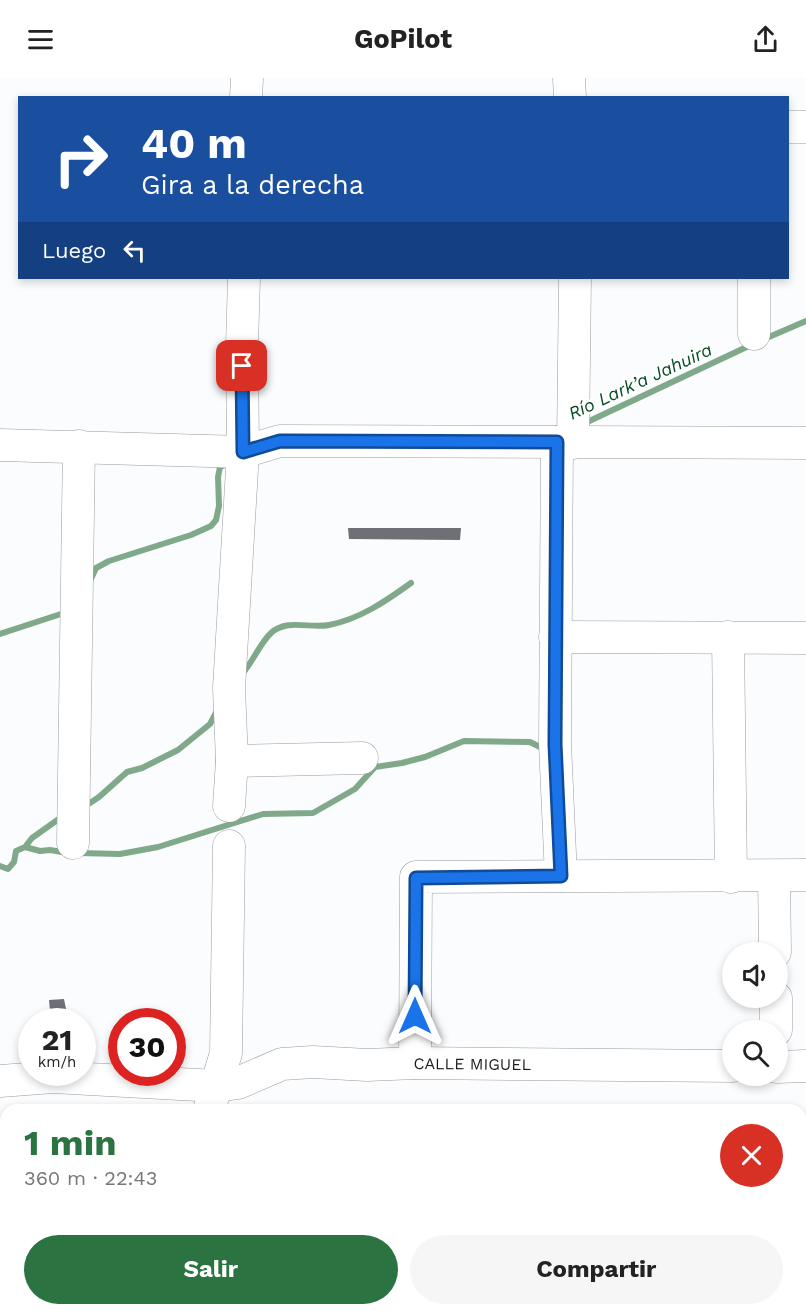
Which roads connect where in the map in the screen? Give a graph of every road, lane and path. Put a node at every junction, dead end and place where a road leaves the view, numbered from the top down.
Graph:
1 (247, 78) edge
2 (569, 78) edge
3 (246, 96) edge
4 (570, 96) edge
5 (806, 127) edge
6 (789, 128) edge
7 (244, 279) edge
8 (575, 279) edge
9 (754, 279) edge
10 (754, 334) dead end
11 (565, 442) junction
12 (806, 443) edge
13 (0, 445) edge
14 (79, 446) junction
15 (243, 452) junction
16 (555, 637) junction
17 (728, 637) junction
18 (806, 639) edge
19 (362, 758) dead end
20 (232, 761) junction
21 (229, 806) dead end
22 (73, 843) dead end
23 (229, 846) dead end
24 (806, 875) edge
25 (561, 876) junction
26 (774, 876) junction
27 (731, 877) junction
28 (775, 942) edge
29 (415, 1063) junction
30 (722, 1066) edge
31 (788, 1066) edge
32 (806, 1066) edge
33 (0, 1080) edge
34 (213, 1098) edge

1 - 3 street
2 - 4 street
5 - 6 street
7 - 15 street
8 - 11 street
9 - 10 street
11 - 12 street
11 - 15 street
11 - 16 street
13 - 14 street
14 - 15 street
14 - 22 street
15 - 20 street
16 - 17 street
16 - 25 street
17 - 18 street
17 - 27 street
19 - 20 street
20 - 21 street
23 - 34 street
24 - 26 street
25 - 27 street
25 - 29 street
26 - 27 street
26 - 28 street
29 - 30 street, CALLE MIGUEL
29 - 34 street, CALLE MIGUEL
31 - 32 street
33 - 34 street, CALLE MIGUEL

